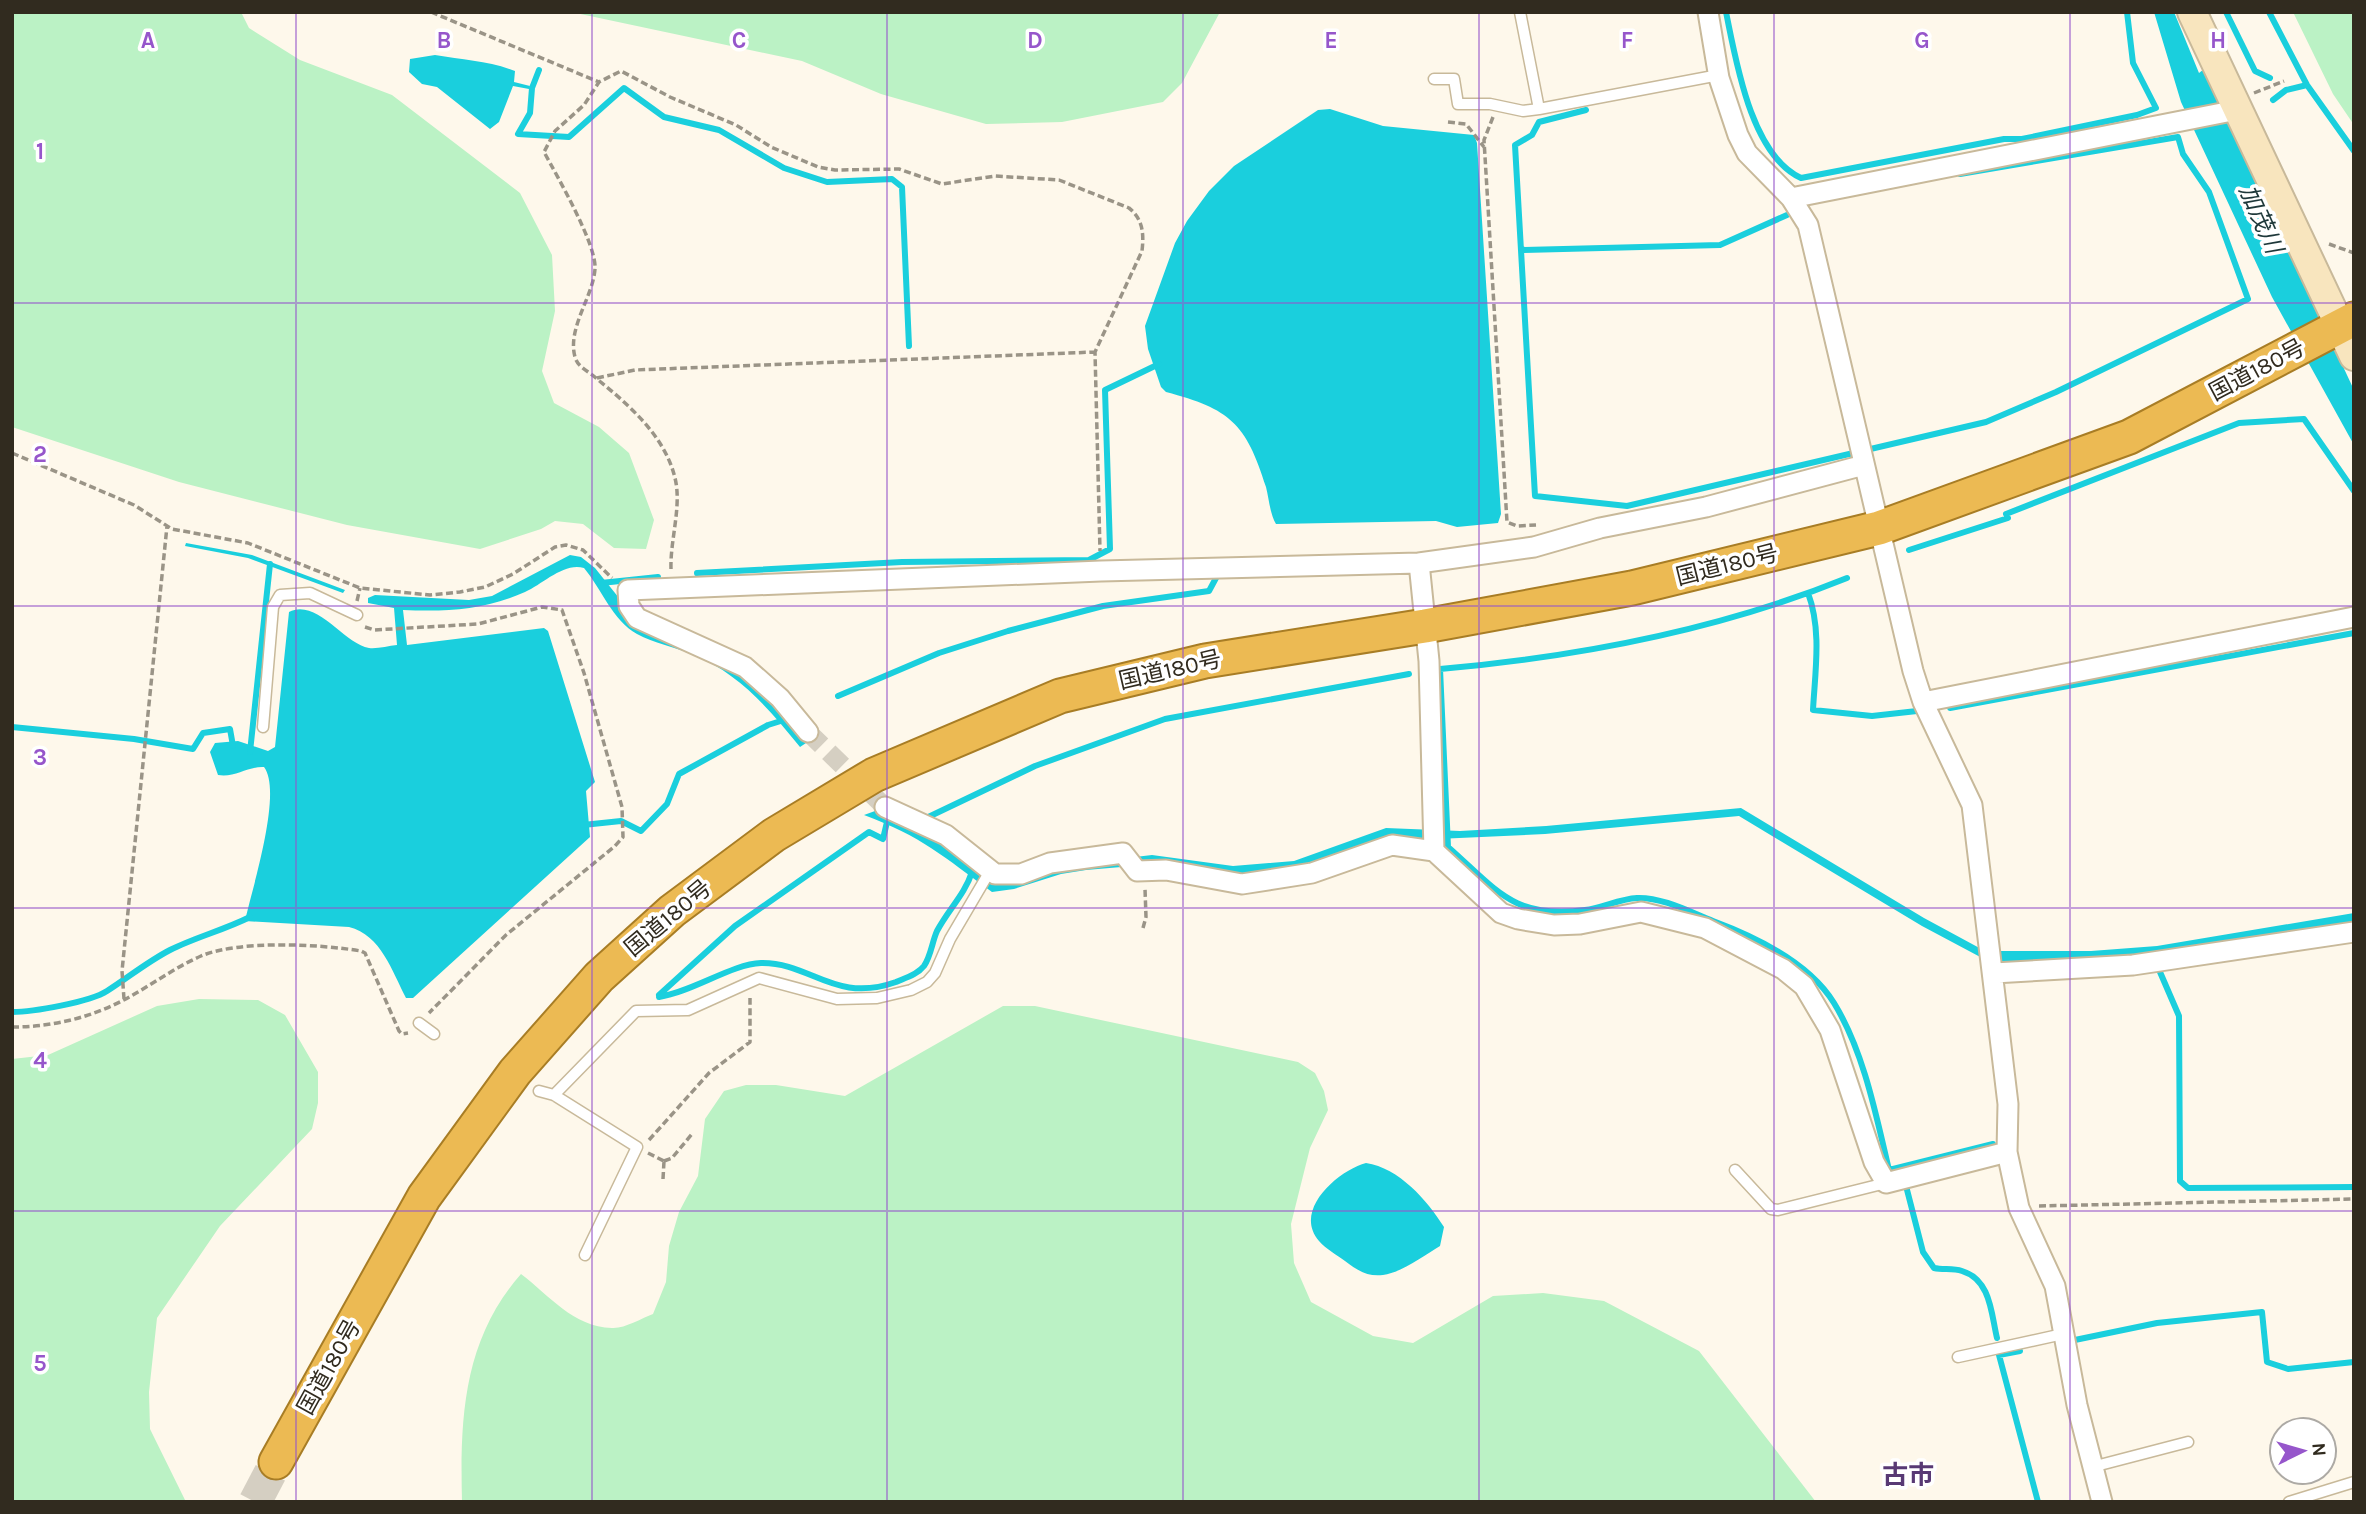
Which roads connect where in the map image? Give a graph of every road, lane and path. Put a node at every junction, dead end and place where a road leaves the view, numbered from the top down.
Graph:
1 (431, 12) edge
2 (1520, 12) edge
3 (1708, 12) edge
4 (2192, 12) edge
5 (1719, 75) junction
6 (1434, 79) dead end
7 (2284, 81) dead end
8 (598, 82) junction
9 (1498, 106) junction
10 (2235, 106) junction
11 (1539, 109) junction
12 (1448, 122) dead end
13 (1485, 148) junction
14 (1791, 198) junction
15 (2349, 334) edge
16 (1095, 352) junction
17 (597, 378) junction
18 (12, 453) edge
19 (1864, 465) junction
20 (1547, 523) dead end
21 (167, 526) junction
22 (1879, 528) junction
23 (1419, 563) junction
24 (1101, 571) junction
25 (360, 588) junction
26 (671, 588) junction
27 (628, 590) junction
28 (357, 615) junction
29 (2354, 617) edge
30 (1425, 626) junction
31 (1923, 702) junction
32 (263, 727) dead end
33 (808, 732) tunnel mouth
34 (885, 807) tunnel mouth
35 (1434, 851) junction
36 (1140, 871) junction
37 (990, 873) junction
38 (1143, 928) dead end
39 (2354, 932) edge
40 (1994, 973) junction
41 (748, 982) junction
42 (124, 999) junction
43 (419, 1023) junction
44 (12, 1027) edge
45 (434, 1034) dead end
46 (539, 1091) dead end
47 (554, 1095) junction
48 (692, 1134) dead end
49 (637, 1147) junction
50 (2007, 1152) junction
51 (1735, 1170) dead end
52 (663, 1179) dead end
53 (1886, 1183) junction
54 (2354, 1199) edge
55 (2019, 1208) junction
56 (584, 1255) dead end
57 (2063, 1334) junction
58 (1958, 1357) dead end
59 (2188, 1442) dead end
60 (276, 1462) tunnel mouth
61 (2092, 1467) junction
62 (2354, 1482) edge
63 (2102, 1502) edge
64 (2290, 1502) edge

1 - 8 path
2 - 11 lane
3 - 5 street
4 - 10 main road
5 - 11 lane
5 - 14 street
6 - 9 lane
7 - 10 path
8 - 16 path
8 - 17 path
9 - 11 lane
9 - 13 path
10 - 14 street
10 - 15 main road
12 - 13 path
13 - 20 path
14 - 19 street
15 - 22 highway, 国道180号
16 - 17 path
16 - 24 path
17 - 26 path
18 - 21 path
19 - 22 street
19 - 23 street
21 - 25 path
21 - 42 path
22 - 30 highway, 国道180号
22 - 31 street
23 - 24 street
23 - 30 street
24 - 26 street
25 - 27 path
25 - 28 path
26 - 27 street
27 - 33 street
28 - 32 lane
28 - 43 path
29 - 31 street
30 - 35 street
30 - 60 highway, 国道180号
31 - 40 street
34 - 37 street
35 - 36 street
35 - 53 street
36 - 37 street
36 - 38 path
37 - 41 lane
39 - 40 street
40 - 50 street
41 - 47 lane
41 - 49 path
42 - 43 path
42 - 44 path
43 - 45 lane
46 - 47 lane
47 - 49 lane
48 - 52 path
49 - 56 lane
50 - 53 street
50 - 55 street
51 - 53 lane
54 - 55 path
55 - 57 street
57 - 58 lane
57 - 61 street
59 - 61 lane
61 - 63 street
62 - 64 lane

